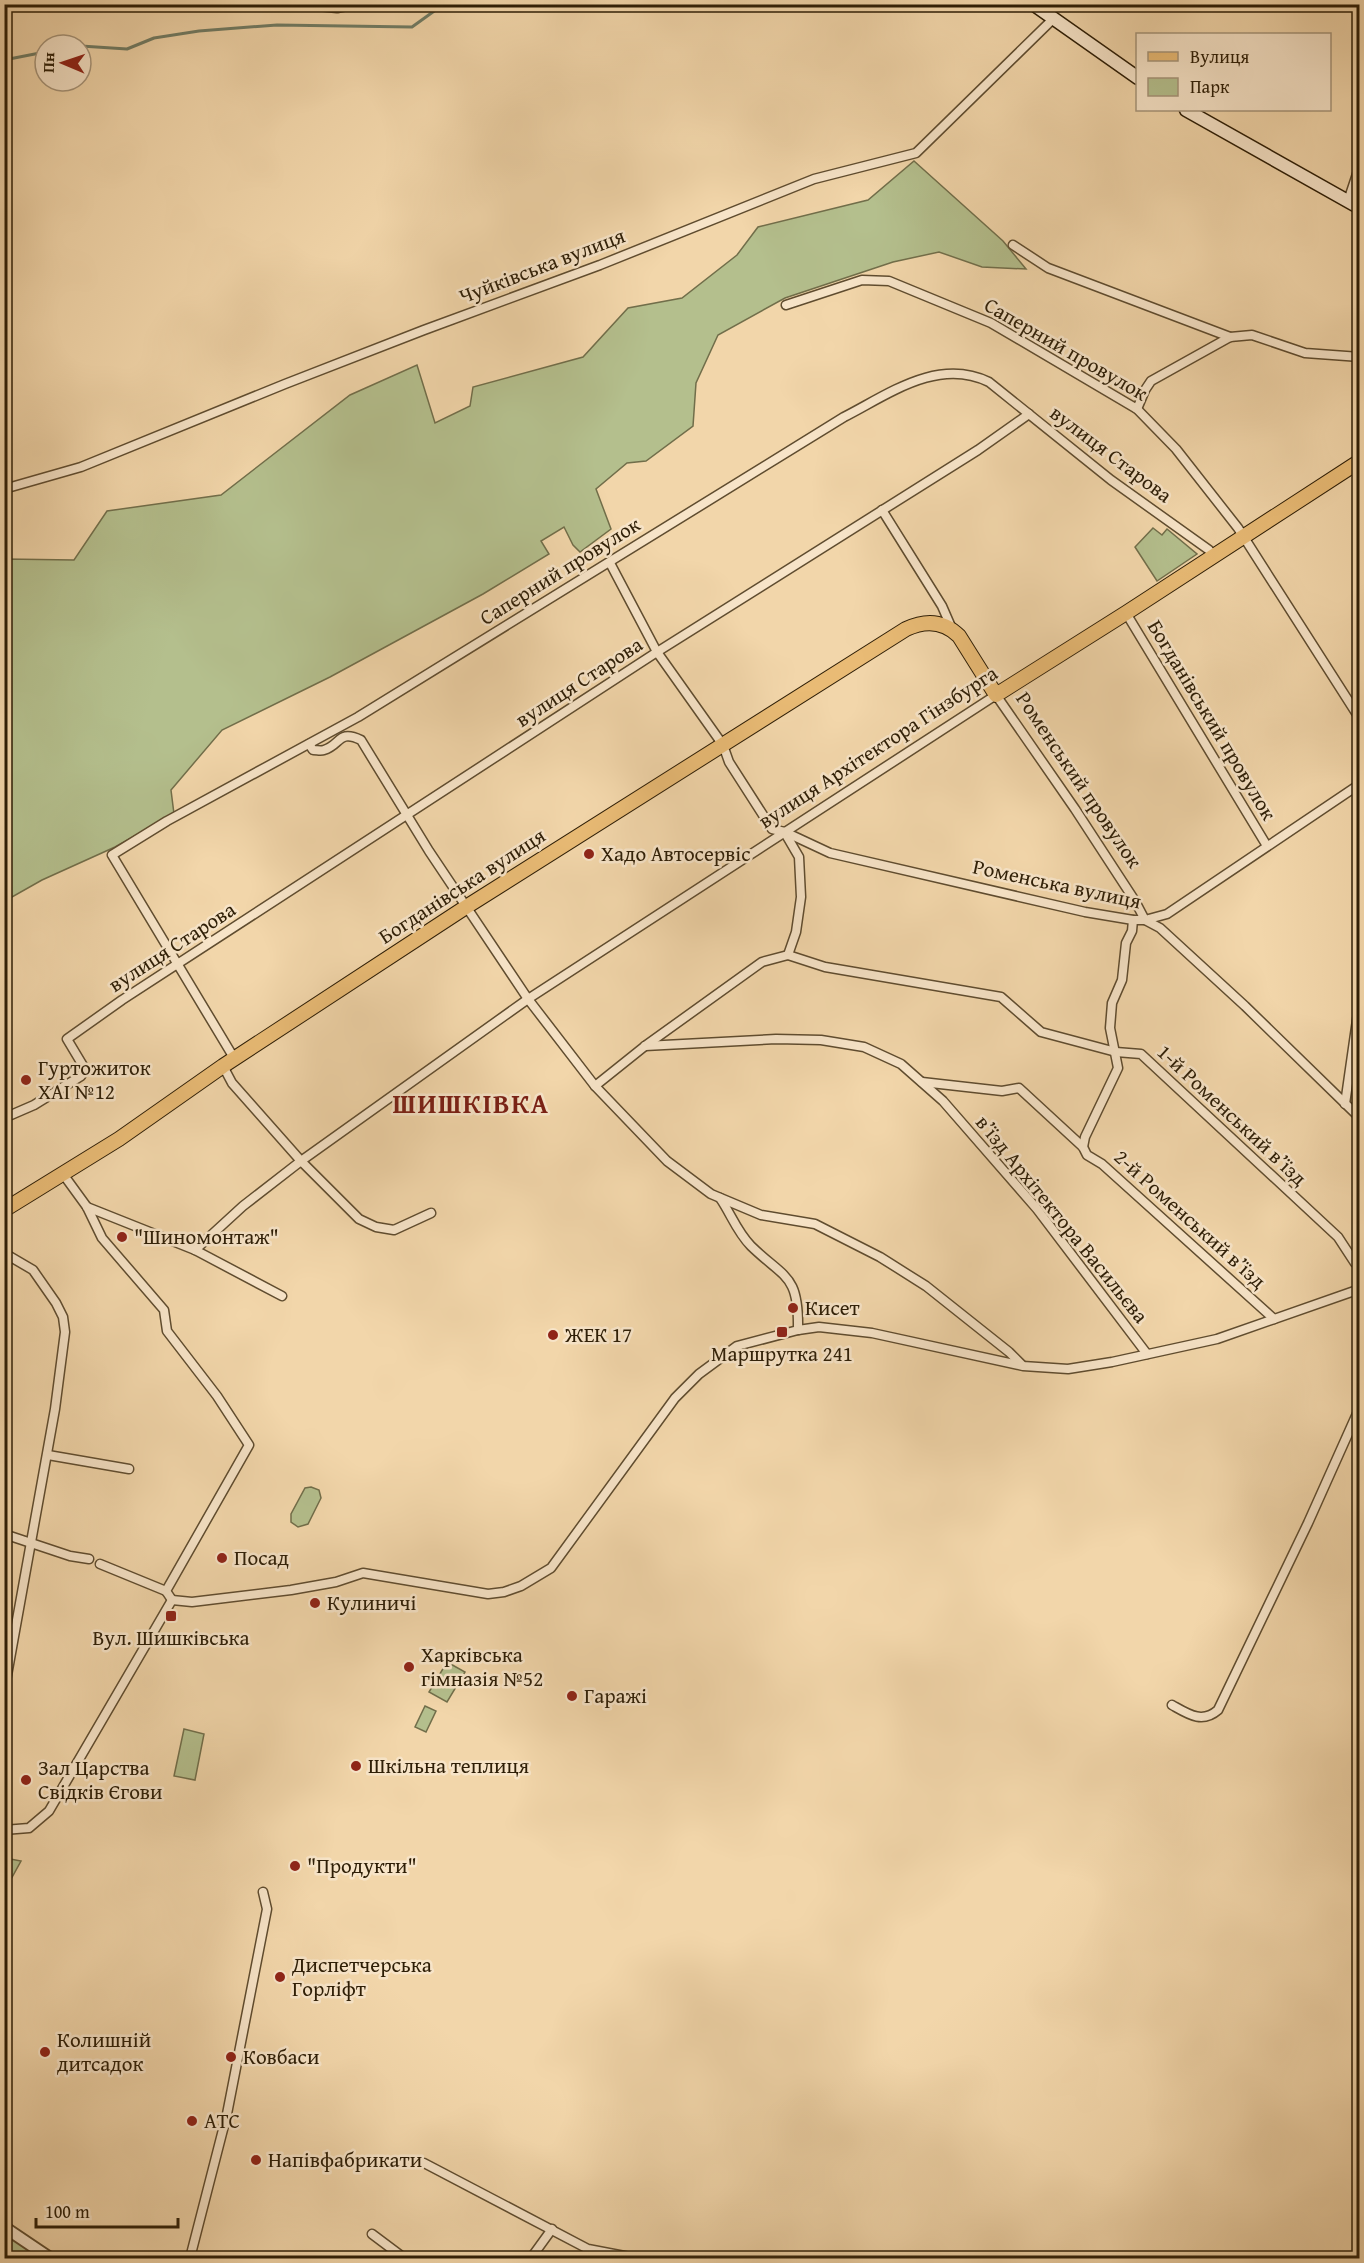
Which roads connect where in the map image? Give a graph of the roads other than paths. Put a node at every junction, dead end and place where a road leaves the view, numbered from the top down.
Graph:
1 (299, 4) edge
2 (356, 4) edge
3 (1033, 4) edge
4 (337, 6) edge
5 (1053, 19) junction
6 (1136, 77) edge
7 (1188, 111) edge
8 (1359, 165) edge
9 (1348, 201) junction
10 (1359, 208) edge
11 (1013, 245) dead end
12 (786, 305) dead end
13 (1230, 337) junction
14 (1359, 357) edge
15 (1137, 409) junction
16 (1029, 414) junction
17 (1359, 461) edge
18 (4, 489) edge
19 (882, 510) junction
20 (1244, 536) junction
21 (1213, 556) junction
22 (610, 563) junction
23 (1126, 613) junction
24 (952, 629) junction
25 (657, 652) junction
26 (996, 695) junction
27 (1359, 719) edge
28 (309, 744) junction
29 (723, 745) junction
30 (1359, 784) edge
31 (406, 816) junction
32 (785, 832) junction
33 (1267, 846) junction
34 (466, 907) junction
35 (1133, 920) junction
36 (1145, 920) junction
37 (788, 955) junction
38 (177, 965) junction
39 (528, 999) junction
40 (1359, 999) edge
41 (645, 1046) junction
42 (1116, 1052) junction
43 (229, 1062) junction
44 (922, 1082) junction
45 (595, 1086) junction
46 (1345, 1104) junction
47 (4, 1118) edge
48 (1359, 1118) edge
49 (1083, 1147) junction
50 (301, 1161) junction
51 (63, 1174) junction
52 (720, 1198) junction
53 (87, 1208) junction
54 (4, 1210) edge
55 (431, 1213) dead end
56 (195, 1250) junction
57 (4, 1253) edge
58 (1359, 1267) edge
59 (1359, 1289) edge
60 (282, 1296) dead end
61 (1274, 1319) junction
62 (798, 1330) junction
63 (1147, 1354) junction
64 (1023, 1366) junction
65 (1359, 1407) edge
66 (48, 1455) junction
67 (129, 1469) dead end
68 (4, 1534) edge
69 (32, 1543) junction
70 (89, 1559) dead end
71 (100, 1564) dead end
72 (166, 1591) junction
73 (172, 1600) junction
74 (4, 1692) edge
75 (1172, 1705) dead end
76 (4, 1830) edge
77 (263, 1892) dead end
78 (424, 2163) dead end
79 (552, 2229) junction
80 (6, 2232) edge
81 (372, 2234) dead end
82 (633, 2258) edge
83 (50, 2259) edge
84 (190, 2259) edge
85 (404, 2259) edge
86 (531, 2259) edge

1 - 4 street
2 - 4 street
3 - 5 main road
5 - 6 main road
5 - 18 street, Чуйківська вулиця
7 - 9 main road
8 - 9 street
9 - 10 main road
11 - 13 street
12 - 15 street, Саперний провулок
13 - 14 street
13 - 15 street
15 - 20 street, Саперний провулок
16 - 19 street, вулиця Старова
16 - 21 street, вулиця Старова
16 - 22 street, Саперний провулок
17 - 20 main road, вулиця Архітектора Гінзбурга
19 - 24 street, Роменський провулок
19 - 25 street, вулиця Старова
20 - 21 main road, вулиця Архітектора Гінзбурга
20 - 27 street, Саперний провулок
21 - 23 main road, вулиця Архітектора Гінзбурга
22 - 25 street
22 - 28 street, Саперний провулок
23 - 26 main road, вулиця Архітектора Гінзбурга
23 - 33 street, Богданівський провулок
24 - 26 main road, Роменський провулок
24 - 29 main road, Богданівська вулиця
25 - 29 street
25 - 31 street, вулиця Старова
26 - 32 street, вулиця Архітектора Гінзбурга
26 - 36 street, Роменський провулок
28 - 31 street
28 - 38 street, Саперний провулок
29 - 32 street
29 - 34 main road, Богданівська вулиця
30 - 33 street
31 - 34 street
31 - 38 street, вулиця Старова
32 - 35 street, Роменська вулиця
32 - 37 street
32 - 39 street, вулиця Архітектора Гінзбурга
33 - 36 street
34 - 39 street
34 - 43 main road, Богданівська вулиця
35 - 36 street, Роменська вулиця
35 - 42 street
36 - 46 street, Роменська вулиця
37 - 41 street
37 - 42 street, 1-й Роменський в’їзд
38 - 43 street
38 - 47 street, вулиця Старова
39 - 45 street
39 - 50 street, вулиця Архітектора Гінзбурга
40 - 46 street
41 - 44 street, в’їзд Архітектора Васильєва
41 - 45 street
42 - 49 street, 2-й Роменський в’їзд
42 - 58 street, 1-й Роменський в’їзд
43 - 50 street
43 - 51 main road, Богданівська вулиця
44 - 49 street, 2-й Роменський в’їзд
44 - 63 street, в’їзд Архітектора Васильєва
45 - 52 street
46 - 48 street, Роменська вулиця
49 - 61 street, 2-й Роменський в’їзд
50 - 55 street
50 - 56 street, вулиця Архітектора Гінзбурга
51 - 53 street
51 - 54 main road, Богданівська вулиця
52 - 62 street
52 - 64 street
53 - 56 street
53 - 72 street
56 - 60 street
57 - 66 street
59 - 61 street
61 - 63 street
62 - 64 street
62 - 73 street
63 - 64 street
65 - 75 street
66 - 67 street
66 - 69 street
68 - 69 street
69 - 70 street
69 - 74 street
71 - 72 street
72 - 73 street
73 - 76 street
77 - 84 street
78 - 79 street
79 - 82 street
79 - 86 street
80 - 83 street
81 - 85 street

